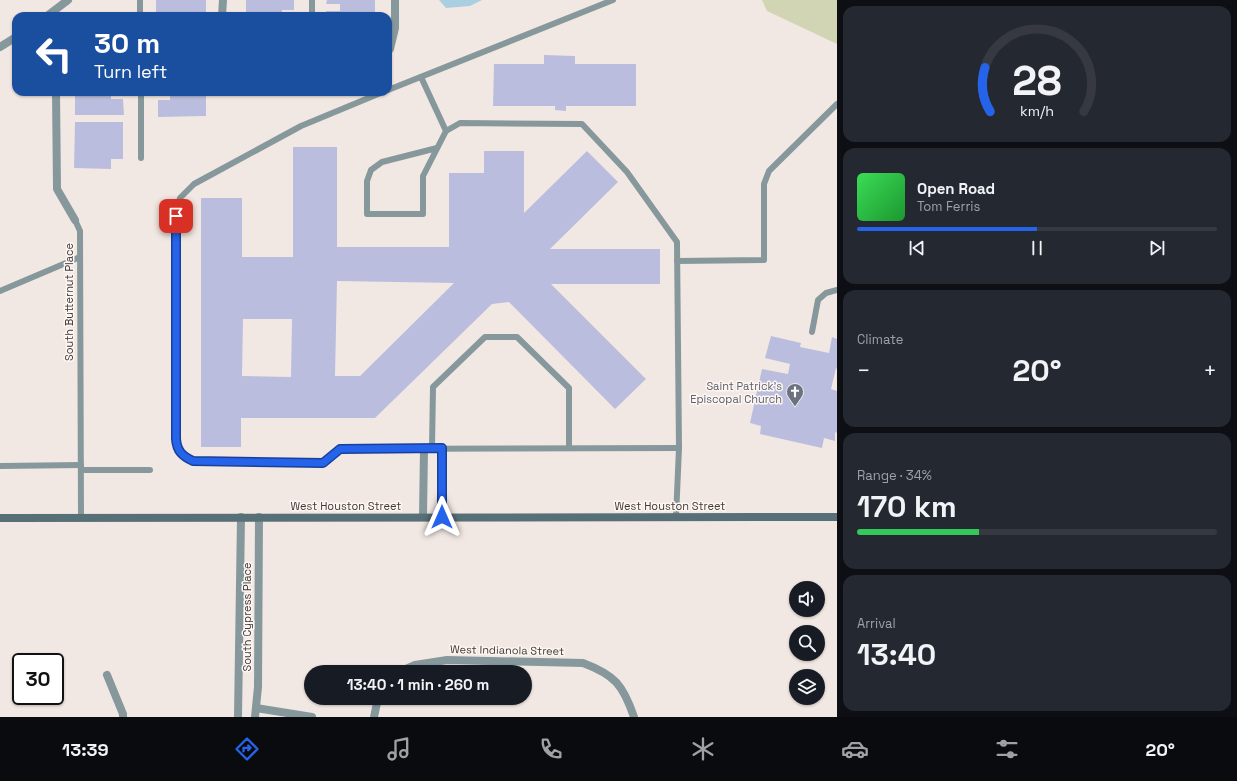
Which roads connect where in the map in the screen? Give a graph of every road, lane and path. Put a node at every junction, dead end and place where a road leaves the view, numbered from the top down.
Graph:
1 (68, 0) edge
2 (140, 0) edge
3 (223, 0) edge
4 (312, 0) edge
5 (395, 0) edge
6 (613, 0) edge
7 (52, 12) edge
8 (140, 12) edge
9 (222, 12) edge
10 (312, 12) edge
11 (12, 39) edge
12 (392, 39) edge
13 (0, 46) edge
14 (421, 76) junction
15 (392, 88) edge
16 (56, 96) edge
17 (141, 96) edge
18 (373, 96) edge
19 (837, 104) edge
20 (446, 131) junction
21 (437, 148) junction
22 (141, 158) dead end
23 (75, 220) joint
24 (80, 257) junction
25 (677, 261) junction
26 (837, 290) edge
27 (0, 292) edge
28 (812, 332) dead end
29 (428, 448) junction
30 (442, 448) junction
31 (569, 448) junction
32 (679, 448) junction
33 (0, 466) edge
34 (81, 467) junction
35 (150, 470) dead end
36 (241, 517) junction
37 (259, 517) junction
38 (423, 517) junction
39 (442, 517) junction
40 (676, 517) junction
41 (837, 517) edge
42 (0, 518) edge
43 (82, 518) junction
44 (415, 665) edge
45 (107, 675) dead end
46 (377, 705) edge
47 (255, 713) edge
48 (293, 716) edge
49 (123, 717) edge
50 (238, 717) edge
51 (312, 717) edge
52 (374, 717) edge
53 (634, 717) edge

1 - 7 street
2 - 8 lane
3 - 9 street
4 - 10 lane
5 - 12 street
6 - 14 lane
11 - 13 street
14 - 15 lane
14 - 20 lane
16 - 23 street, South Butternut Place
17 - 22 lane
18 - 29 lane
19 - 25 lane
20 - 21 lane
20 - 25 lane
21 - 21 lane
23 - 24 lane, South Butternut Place
24 - 27 lane
24 - 34 lane, South Butternut Place
25 - 32 lane
26 - 28 lane
29 - 30 lane
29 - 31 lane
29 - 38 street
30 - 31 lane
30 - 39 street
31 - 32 lane
32 - 40 lane
33 - 34 lane
34 - 35 lane
34 - 43 lane, South Butternut Place
36 - 37 main road, West Houston Street
36 - 43 main road, West Houston Street
36 - 50 street, South Cypress Place
37 - 38 main road, West Houston Street
37 - 47 street, South Cypress Place
38 - 39 main road, West Houston Street
39 - 40 main road, West Houston Street
40 - 41 main road, West Houston Street
42 - 43 main road, West Houston Street
44 - 53 street, West Indianola Street
45 - 49 street
46 - 52 street
47 - 48 street
48 - 51 street

